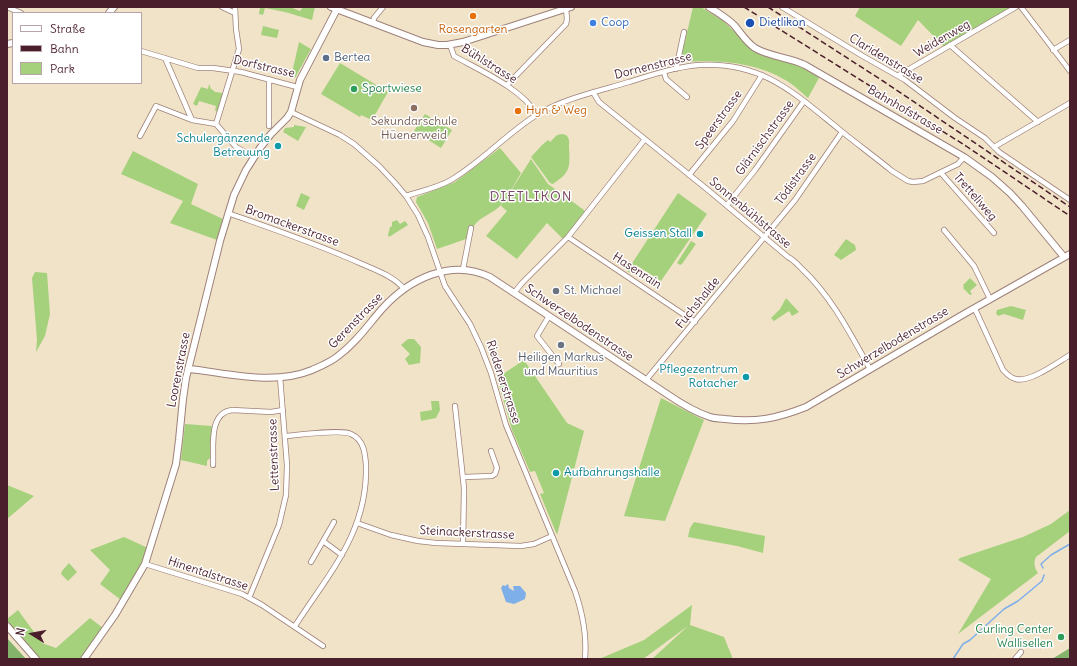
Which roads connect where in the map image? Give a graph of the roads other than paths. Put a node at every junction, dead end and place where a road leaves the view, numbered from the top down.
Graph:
1 (7, 7) edge
2 (222, 7) edge
3 (235, 7) edge
4 (383, 7) edge
5 (709, 7) edge
6 (782, 7) edge
7 (1016, 7) edge
8 (1021, 7) edge
9 (334, 8) edge
10 (568, 8) edge
11 (18, 12) edge
12 (235, 13) junction
13 (373, 22) junction
14 (684, 32) dead end
15 (1070, 40) edge
16 (450, 45) junction
17 (950, 45) junction
18 (1053, 50) junction
19 (142, 51) edge
20 (165, 58) junction
21 (676, 69) junction
22 (233, 71) junction
23 (1070, 71) edge
24 (664, 72) junction
25 (762, 75) junction
26 (898, 76) junction
27 (269, 79) junction
28 (507, 85) junction
29 (297, 87) junction
30 (593, 92) junction
31 (687, 97) dead end
32 (804, 101) junction
33 (1070, 103) edge
34 (291, 112) junction
35 (537, 115) junction
36 (192, 120) junction
37 (1038, 122) junction
38 (216, 124) junction
39 (269, 126) dead end
40 (842, 132) junction
41 (140, 136) dead end
42 (646, 139) junction
43 (994, 147) junction
44 (254, 157) junction
45 (964, 158) junction
46 (941, 173) junction
47 (689, 175) junction
48 (406, 196) junction
49 (1070, 200) edge
50 (727, 205) junction
51 (228, 213) junction
52 (471, 228) dead end
53 (944, 230) dead end
54 (994, 233) dead end
55 (568, 237) junction
56 (764, 237) junction
57 (1067, 255) edge
58 (463, 269) junction
59 (439, 272) junction
60 (404, 289) junction
61 (514, 293) junction
62 (990, 299) junction
63 (975, 309) junction
64 (549, 316) junction
65 (695, 322) junction
66 (1070, 355) edge
67 (559, 364) dead end
68 (189, 368) junction
69 (870, 369) junction
70 (280, 377) junction
71 (646, 380) junction
72 (456, 406) dead end
73 (283, 410) junction
74 (285, 436) junction
75 (491, 451) dead end
76 (213, 465) dead end
77 (464, 477) junction
78 (334, 522) dead end
79 (358, 523) junction
80 (552, 536) junction
81 (323, 541) junction
82 (463, 544) junction
83 (342, 555) junction
84 (311, 562) dead end
85 (145, 564) junction
86 (249, 598) junction
87 (7, 626) edge
88 (295, 626) junction
89 (323, 646) dead end
90 (1022, 652) dead end
91 (36, 659) edge
92 (84, 659) edge
93 (585, 659) edge
94 (1015, 659) edge

1 - 11 street
2 - 12 street
3 - 12 street
4 - 13 street
5 - 45 street, Bahnhofstrasse
6 - 26 street, Claridenstrasse
7 - 17 street, Weidenweg
8 - 18 street
9 - 13 street
9 - 29 street, Dorfstrasse
10 - 16 street
10 - 28 street
12 - 22 street
13 - 16 street
14 - 21 street
15 - 18 street
16 - 28 street, Bühlstrasse
17 - 26 street, Weidenweg
17 - 37 street
18 - 23 street
19 - 20 street, Dorfstrasse
20 - 22 street, Dorfstrasse
20 - 36 street
21 - 24 street, Dornenstrasse
21 - 25 street, Dornenstrasse
22 - 27 street, Dorfstrasse
22 - 38 street
24 - 30 street, Dornenstrasse
24 - 31 street
25 - 32 street, Dornenstrasse
25 - 47 street, Speerstrasse
26 - 43 street, Claridenstrasse
27 - 29 street, Dorfstrasse
27 - 39 street
28 - 35 street, Bühlstrasse
29 - 34 street, Loorenstrasse
30 - 35 street, Dornenstrasse
30 - 42 street, Sonnenbühlstrasse
32 - 40 street, Dornenstrasse
32 - 50 street, Glärnischstrasse
33 - 37 street
34 - 44 street, Loorenstrasse
34 - 48 street, Riedenerstrasse
35 - 48 street, Dornenstrasse
36 - 38 street
36 - 41 street
37 - 43 street
38 - 44 street
40 - 46 street, Dornenstrasse
40 - 56 street, Tödistrasse
42 - 47 street, Sonnenbühlstrasse
42 - 55 street
43 - 49 street, Claridenstrasse
44 - 51 street, Loorenstrasse
45 - 46 street, Dornenstrasse
45 - 57 street, Bahnhofstrasse
46 - 54 street, Tretteliweg
47 - 50 street, Sonnenbühlstrasse
48 - 59 street, Riedenerstrasse
50 - 56 street, Sonnenbühlstrasse
51 - 60 street, Bromackerstrasse
51 - 68 street, Loorenstrasse
52 - 58 street
53 - 62 street
55 - 61 street
55 - 65 street, Hasenrain
56 - 65 street, Fuchshalde
56 - 69 street, Sonnenbühlstrasse
57 - 62 street, Schwerzelbodenstrasse
58 - 59 street, Schwerzelbodenstrasse
58 - 61 street, Schwerzelbodenstrasse
59 - 60 street, Gerenstrasse
59 - 80 street, Riedenerstrasse
60 - 70 street, Gerenstrasse
61 - 64 street, Schwerzelbodenstrasse
62 - 63 street, Schwerzelbodenstrasse
63 - 66 street
63 - 69 street, Schwerzelbodenstrasse
64 - 67 street
64 - 71 street, Schwerzelbodenstrasse
65 - 71 street, Fuchshalde
68 - 70 street, Gerenstrasse
68 - 85 street, Loorenstrasse
69 - 71 street, Schwerzelbodenstrasse
70 - 73 street, Lettenstrasse
72 - 77 street
73 - 74 street, Lettenstrasse
73 - 76 street
74 - 79 street
74 - 86 street, Lettenstrasse
75 - 77 street
77 - 82 street
78 - 81 street
79 - 82 street, Steinackerstrasse
79 - 83 street
80 - 82 street, Steinackerstrasse
80 - 93 street, Riedenerstrasse
81 - 83 street
81 - 84 street
83 - 88 street
85 - 86 street, Hinentalstrasse
85 - 92 street, Loorenstrasse
86 - 88 street, Hinentalstrasse
87 - 91 street
88 - 89 street, Hinentalstrasse
90 - 94 street

